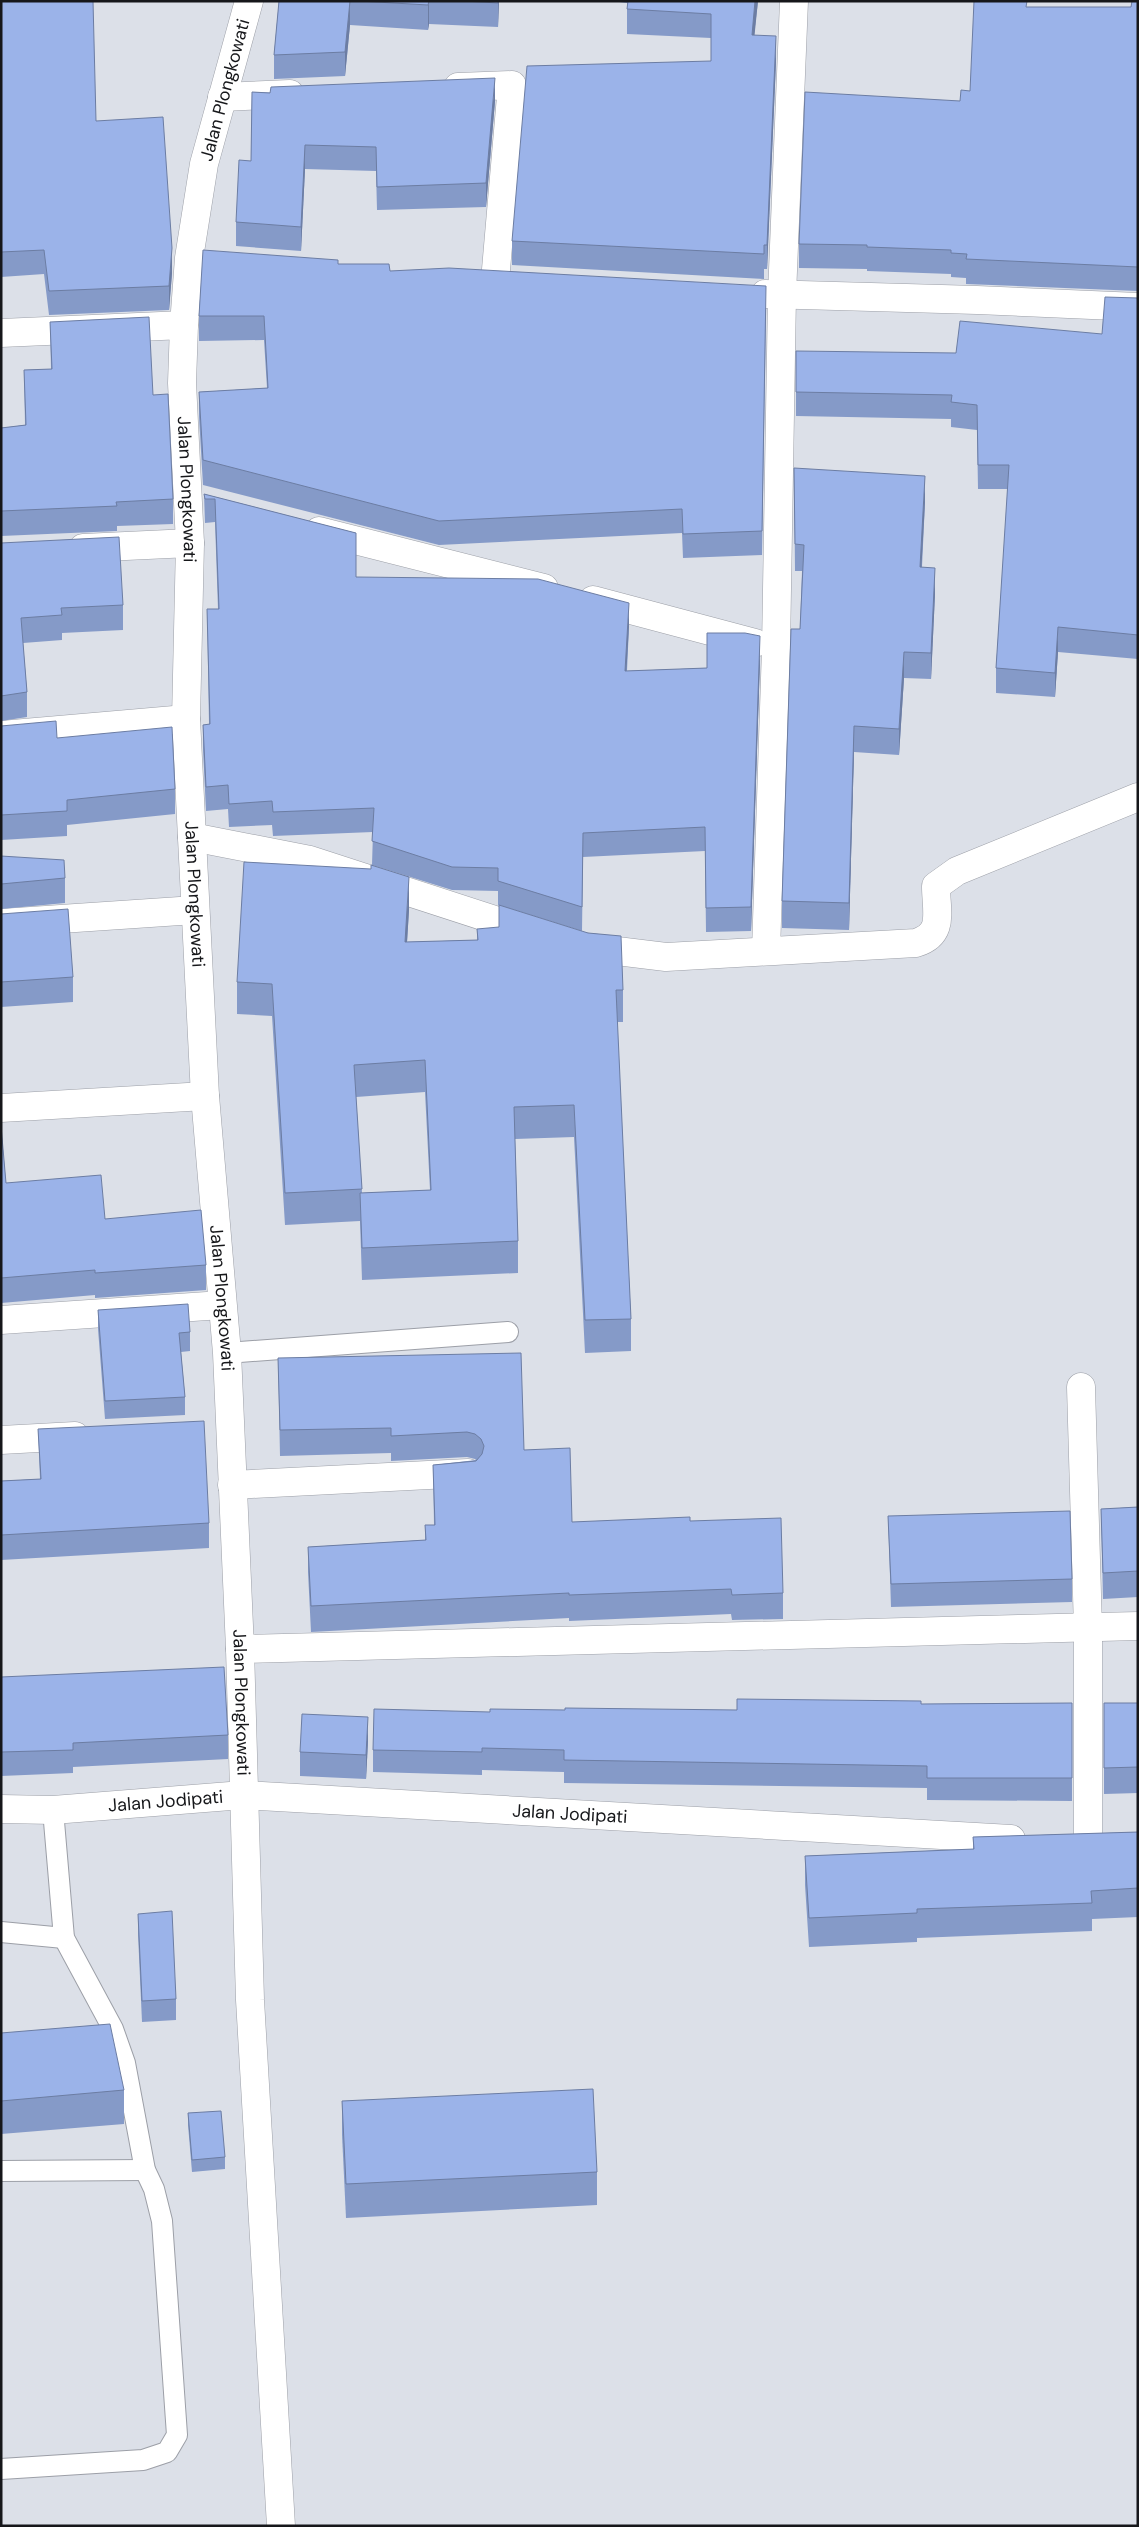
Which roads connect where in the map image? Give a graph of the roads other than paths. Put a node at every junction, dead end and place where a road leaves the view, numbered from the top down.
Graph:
1 (249, 1) edge
2 (794, 1) edge
3 (435, 88) edge
4 (319, 93) edge
5 (222, 97) junction
6 (524, 282) edge
7 (742, 293) edge
8 (782, 295) junction
9 (1138, 307) edge
10 (184, 325) junction
11 (1, 333) edge
12 (188, 497) junction
13 (216, 505) edge
14 (293, 524) edge
15 (190, 543) junction
16 (61, 549) edge
17 (776, 648) junction
18 (186, 719) junction
19 (1, 735) edge
20 (1138, 797) edge
21 (192, 837) junction
22 (195, 910) junction
23 (1, 923) edge
24 (766, 951) junction
25 (205, 1096) junction
26 (1, 1108) edge
27 (222, 1305) junction
28 (1, 1320) edge
29 (508, 1332) dead end
30 (227, 1353) junction
31 (1081, 1387) dead end
32 (100, 1435) edge
33 (1, 1440) edge
34 (468, 1473) edge
35 (232, 1484) junction
36 (1138, 1626) edge
37 (1088, 1629) junction
38 (233, 1666) junction
39 (243, 1795) junction
40 (1, 1809) edge
41 (53, 1810) junction
42 (1038, 1841) edge
43 (1089, 1844) edge
44 (1, 1932) edge
45 (64, 1938) junction
46 (145, 2170) junction
47 (1, 2171) edge
48 (1, 2469) edge
49 (281, 2526) edge

1 - 5 street, Jalan Plongkowati
2 - 8 street
3 - 6 street
4 - 5 street
5 - 10 street, Jalan Plongkowati
7 - 8 street
8 - 9 street
8 - 17 street
10 - 11 street
10 - 12 street, Jalan Plongkowati
12 - 13 street
12 - 15 street, Jalan Plongkowati
14 - 17 street
15 - 16 street
15 - 18 street, Jalan Plongkowati
17 - 24 street
18 - 19 street
18 - 21 street, Jalan Plongkowati
20 - 24 street
21 - 22 street, Jalan Plongkowati
21 - 24 street
22 - 23 street
22 - 25 street, Jalan Plongkowati
25 - 26 street
25 - 27 street, Jalan Plongkowati
27 - 28 street
27 - 30 street, Jalan Plongkowati
29 - 30 lane
30 - 35 street, Jalan Plongkowati
31 - 37 street
32 - 33 street
34 - 35 street
35 - 38 street, Jalan Plongkowati
36 - 37 street
37 - 38 street
37 - 43 street
38 - 39 street, Jalan Plongkowati
39 - 41 street, Jalan Jodipati
39 - 42 street, Jalan Jodipati
39 - 49 street, Jalan Plongkowati
40 - 41 street, Jalan Jodipati
41 - 45 lane
44 - 45 lane
45 - 46 lane
46 - 47 lane
46 - 48 lane

